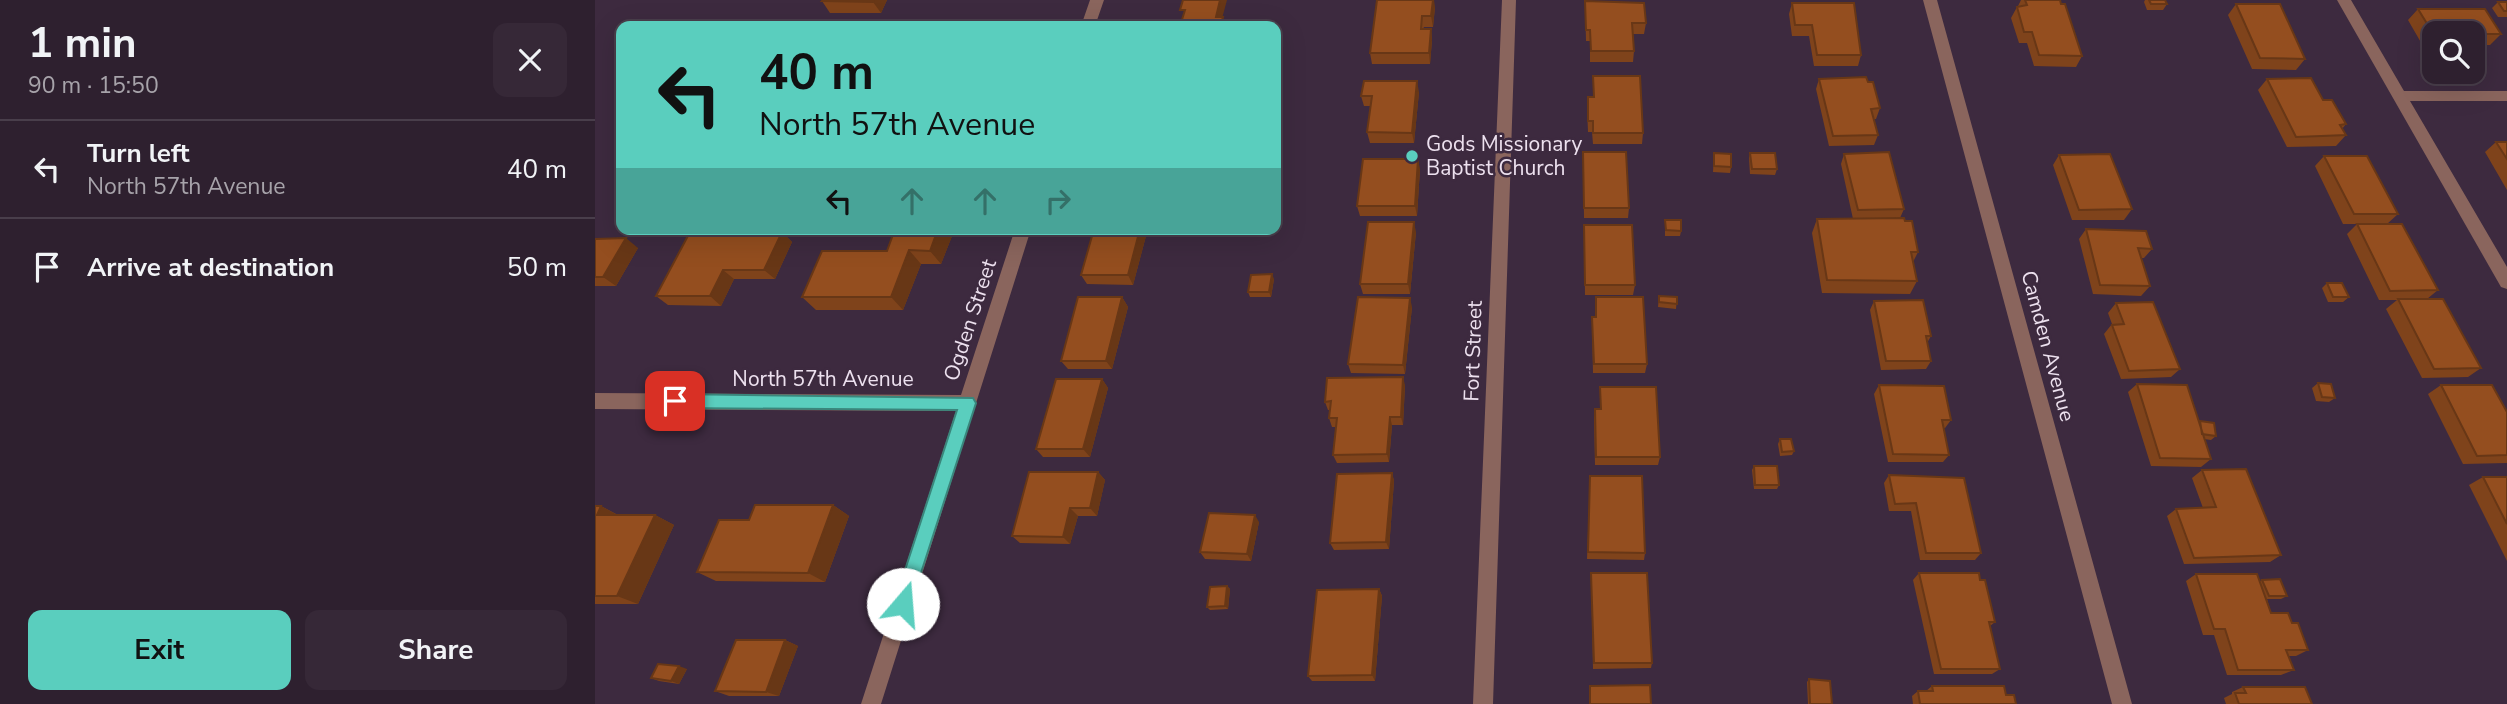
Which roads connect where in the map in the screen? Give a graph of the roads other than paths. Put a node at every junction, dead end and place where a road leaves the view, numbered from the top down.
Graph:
1 (1097, 0) edge
2 (1509, 0) edge
3 (1930, 0) edge
4 (2344, 0) edge
5 (1090, 21) edge
6 (2399, 96) junction
7 (2507, 96) edge
8 (1021, 235) edge
9 (2507, 282) edge
10 (595, 401) edge
11 (967, 403) junction
12 (871, 704) edge
13 (1483, 704) edge
14 (2122, 704) edge

1 - 5 street
2 - 13 street, Fort Street
3 - 14 street, Camden Avenue
4 - 6 street
6 - 7 street
6 - 9 street
8 - 11 street, Ogden Street
10 - 11 street, North 57th Avenue
11 - 12 street, Ogden Street

